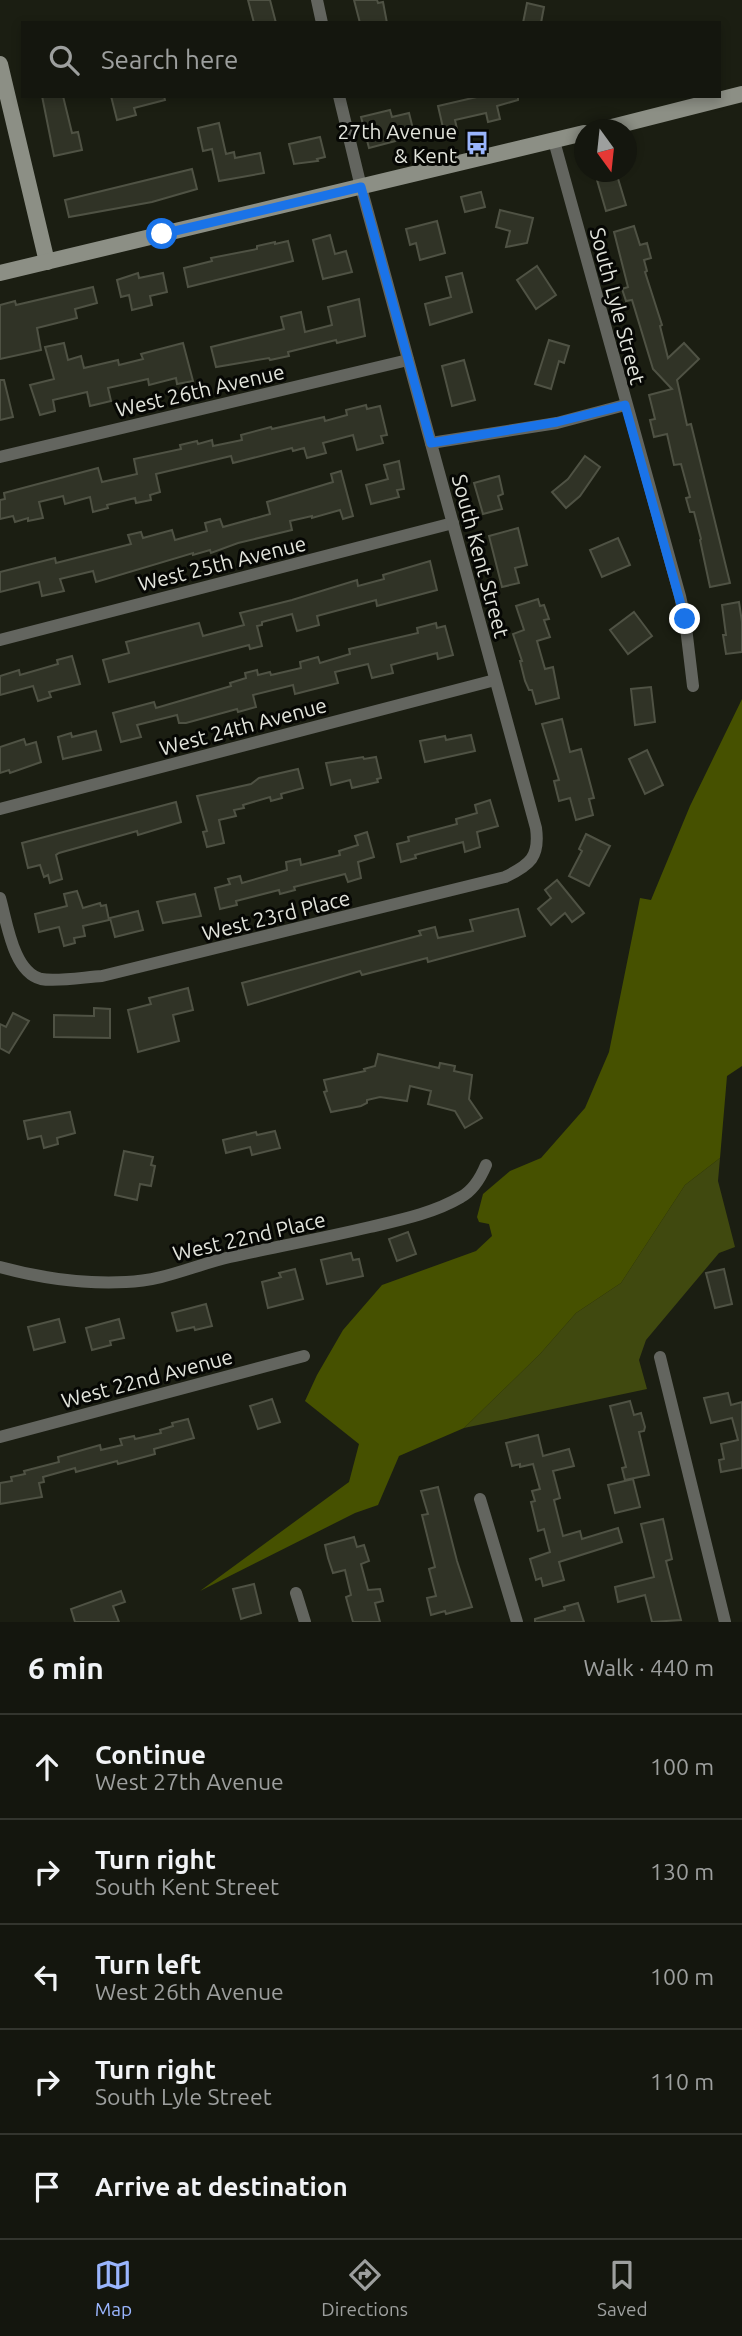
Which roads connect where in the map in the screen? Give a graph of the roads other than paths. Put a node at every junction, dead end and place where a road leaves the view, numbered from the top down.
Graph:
1 (317, 0) edge
2 (322, 21) edge
3 (0, 64) edge
4 (742, 94) edge
5 (339, 98) edge
6 (637, 121) edge
7 (574, 136) edge
8 (554, 141) junction
9 (361, 187) junction
10 (47, 261) junction
11 (0, 273) edge
12 (408, 360) junction
13 (625, 405) junction
14 (431, 443) junction
15 (0, 457) edge
16 (453, 523) junction
17 (0, 640) edge
18 (495, 680) junction
19 (693, 686) dead end
20 (0, 809) edge
21 (530, 862) joint
22 (0, 898) edge
23 (486, 1164) dead end
24 (0, 1267) edge
25 (304, 1356) dead end
26 (660, 1357) dead end
27 (0, 1437) edge
28 (480, 1499) dead end
29 (296, 1593) dead end
30 (305, 1622) edge
31 (517, 1622) edge
32 (725, 1622) edge

1 - 2 street
3 - 10 main road
4 - 6 main road
5 - 9 street, South Kent Street
7 - 8 main road
8 - 9 main road
8 - 13 street, South Lyle Street
9 - 10 main road
9 - 12 street, South Kent Street
10 - 11 main road
12 - 14 street, South Kent Street
12 - 15 street, West 26th Avenue
13 - 14 street
13 - 19 street, South Lyle Street
14 - 16 street, South Kent Street
16 - 17 street, West 25th Avenue
16 - 18 street, South Kent Street
18 - 20 street, West 24th Avenue
18 - 21 street, South Kent Street
21 - 22 street, West 23rd Place
23 - 24 street, West 22nd Place
25 - 27 street, West 22nd Avenue
26 - 32 street
28 - 31 street
29 - 30 street

